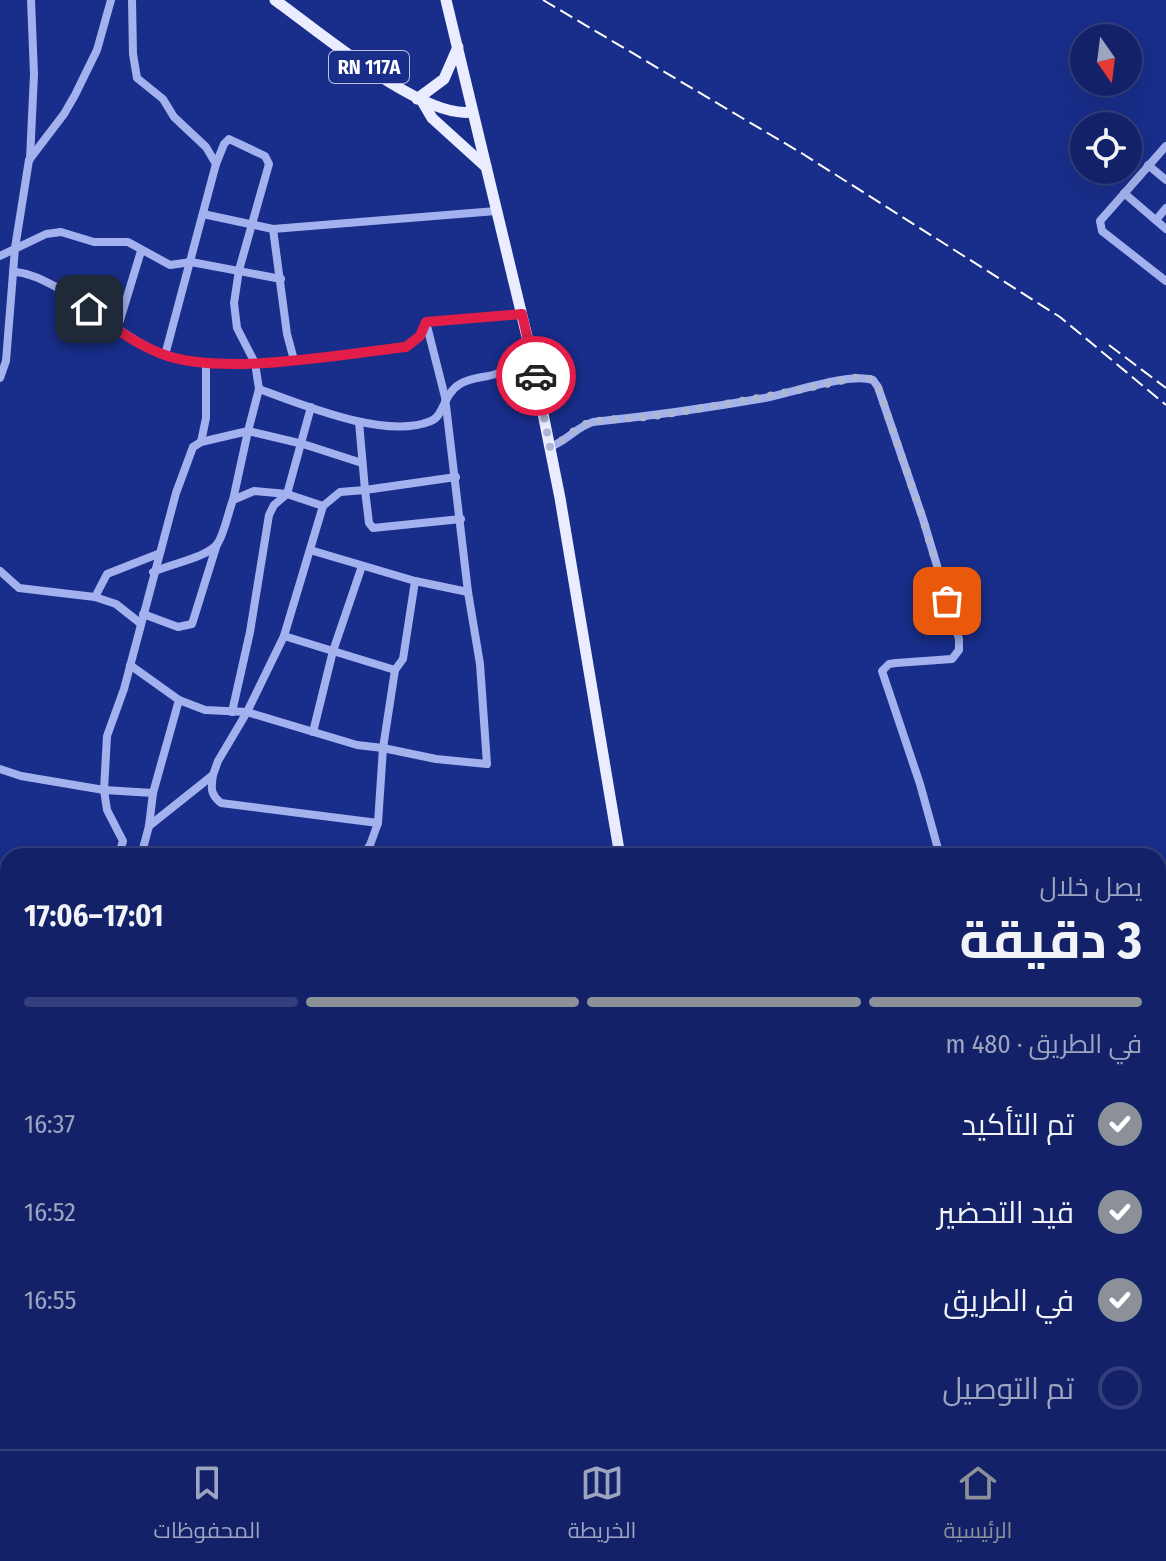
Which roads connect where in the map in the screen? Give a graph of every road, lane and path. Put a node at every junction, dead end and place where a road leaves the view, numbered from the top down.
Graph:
1 (31, 0) edge
2 (111, 0) edge
3 (132, 0) edge
4 (275, 0) edge
5 (446, 0) edge
6 (458, 47) junction
7 (419, 100) junction
8 (471, 112) junction
9 (1166, 146) edge
10 (29, 160) junction
11 (216, 164) junction
12 (1148, 165) junction
13 (486, 167) junction
14 (1166, 180) edge
15 (1124, 193) junction
16 (1166, 208) edge
17 (496, 211) junction
18 (203, 214) junction
19 (1156, 220) junction
20 (251, 224) junction
21 (273, 229) junction
22 (1166, 229) edge
23 (15, 248) junction
24 (141, 251) junction
25 (0, 256) edge
26 (191, 262) junction
27 (239, 270) junction
28 (13, 272) junction
29 (1165, 276) edge
30 (281, 279) junction
31 (522, 314) junction
32 (426, 322) junction
33 (4, 325) edge
34 (117, 330) junction
35 (530, 349) junction
36 (165, 355) junction
37 (294, 360) junction
38 (206, 363) junction
39 (255, 363) junction
40 (0, 378) edge
41 (259, 389) junction
42 (445, 397) junction
43 (311, 407) junction
44 (359, 422) junction
45 (248, 431) junction
46 (201, 442) junction
47 (303, 444) junction
48 (550, 447) junction
49 (362, 463) junction
50 (456, 477) junction
51 (365, 490) junction
52 (287, 494) junction
53 (233, 500) junction
54 (323, 506) junction
55 (461, 519) junction
56 (217, 544) junction
57 (310, 550) junction
58 (158, 554) junction
59 (362, 566) junction
60 (0, 571) edge
61 (153, 572) junction
62 (415, 581) junction
63 (468, 592) junction
64 (95, 597) junction
65 (141, 618) junction
66 (284, 636) junction
67 (333, 651) junction
68 (130, 665) junction
69 (395, 670) junction
70 (179, 700) junction
71 (232, 712) junction
72 (247, 712) junction
73 (313, 732) junction
74 (383, 748) junction
75 (0, 769) edge
76 (213, 775) junction
77 (104, 790) junction
78 (153, 793) junction
79 (378, 823) junction
80 (149, 826) junction
81 (121, 848) edge
82 (143, 848) edge
83 (368, 848) edge
84 (619, 848) edge
85 (938, 848) edge

1 - 10 street
2 - 10 street
3 - 11 street
4 - 7 main road, RN 117A
5 - 6 main road
6 - 7 main road
6 - 8 main road
7 - 8 main road, RN 117A
7 - 13 main road
8 - 13 main road
9 - 12 street
10 - 23 street
11 - 18 street
11 - 20 street
12 - 14 street
12 - 15 street
13 - 17 main road
15 - 19 street
15 - 29 street
16 - 19 street
17 - 21 street
17 - 31 main road
18 - 20 street
18 - 26 street
19 - 22 street
20 - 21 street
20 - 27 street
21 - 30 street
23 - 24 street
23 - 25 street
23 - 28 street
24 - 26 street
24 - 34 street
26 - 27 street
26 - 36 street
27 - 30 street
27 - 39 street
28 - 33 street
28 - 34 street
30 - 37 street
31 - 32 street
31 - 35 main road
32 - 37 street
32 - 42 street
33 - 40 street
34 - 36 street
35 - 42 street
35 - 48 main road
36 - 38 street
37 - 39 street
38 - 39 street
38 - 46 street
39 - 41 street
41 - 43 street
41 - 45 street
42 - 44 street
42 - 50 street
43 - 44 street
43 - 47 street
44 - 49 street
45 - 46 street
45 - 47 street
45 - 53 street
46 - 58 street
47 - 49 street
47 - 52 street
48 - 84 main road
48 - 85 street
49 - 51 street
50 - 51 street
50 - 55 street
51 - 54 street
51 - 55 street
52 - 53 street
52 - 54 street
52 - 71 street
53 - 56 street
54 - 57 street
55 - 63 street
56 - 61 street
56 - 65 street
57 - 59 street
57 - 66 street
58 - 61 street
58 - 64 street
59 - 62 street
59 - 67 street
60 - 64 street
61 - 65 street
62 - 63 street
62 - 69 street
63 - 74 street
64 - 65 street
65 - 68 street
66 - 67 street
66 - 72 street
67 - 69 street
67 - 73 street
68 - 70 street
68 - 77 street
69 - 74 street
70 - 71 street
70 - 78 street
71 - 72 street
72 - 73 street
72 - 76 street
73 - 74 street
74 - 79 street
75 - 77 street
76 - 79 street
76 - 80 street
77 - 78 street
77 - 81 street
78 - 80 street
79 - 83 street
80 - 82 street

